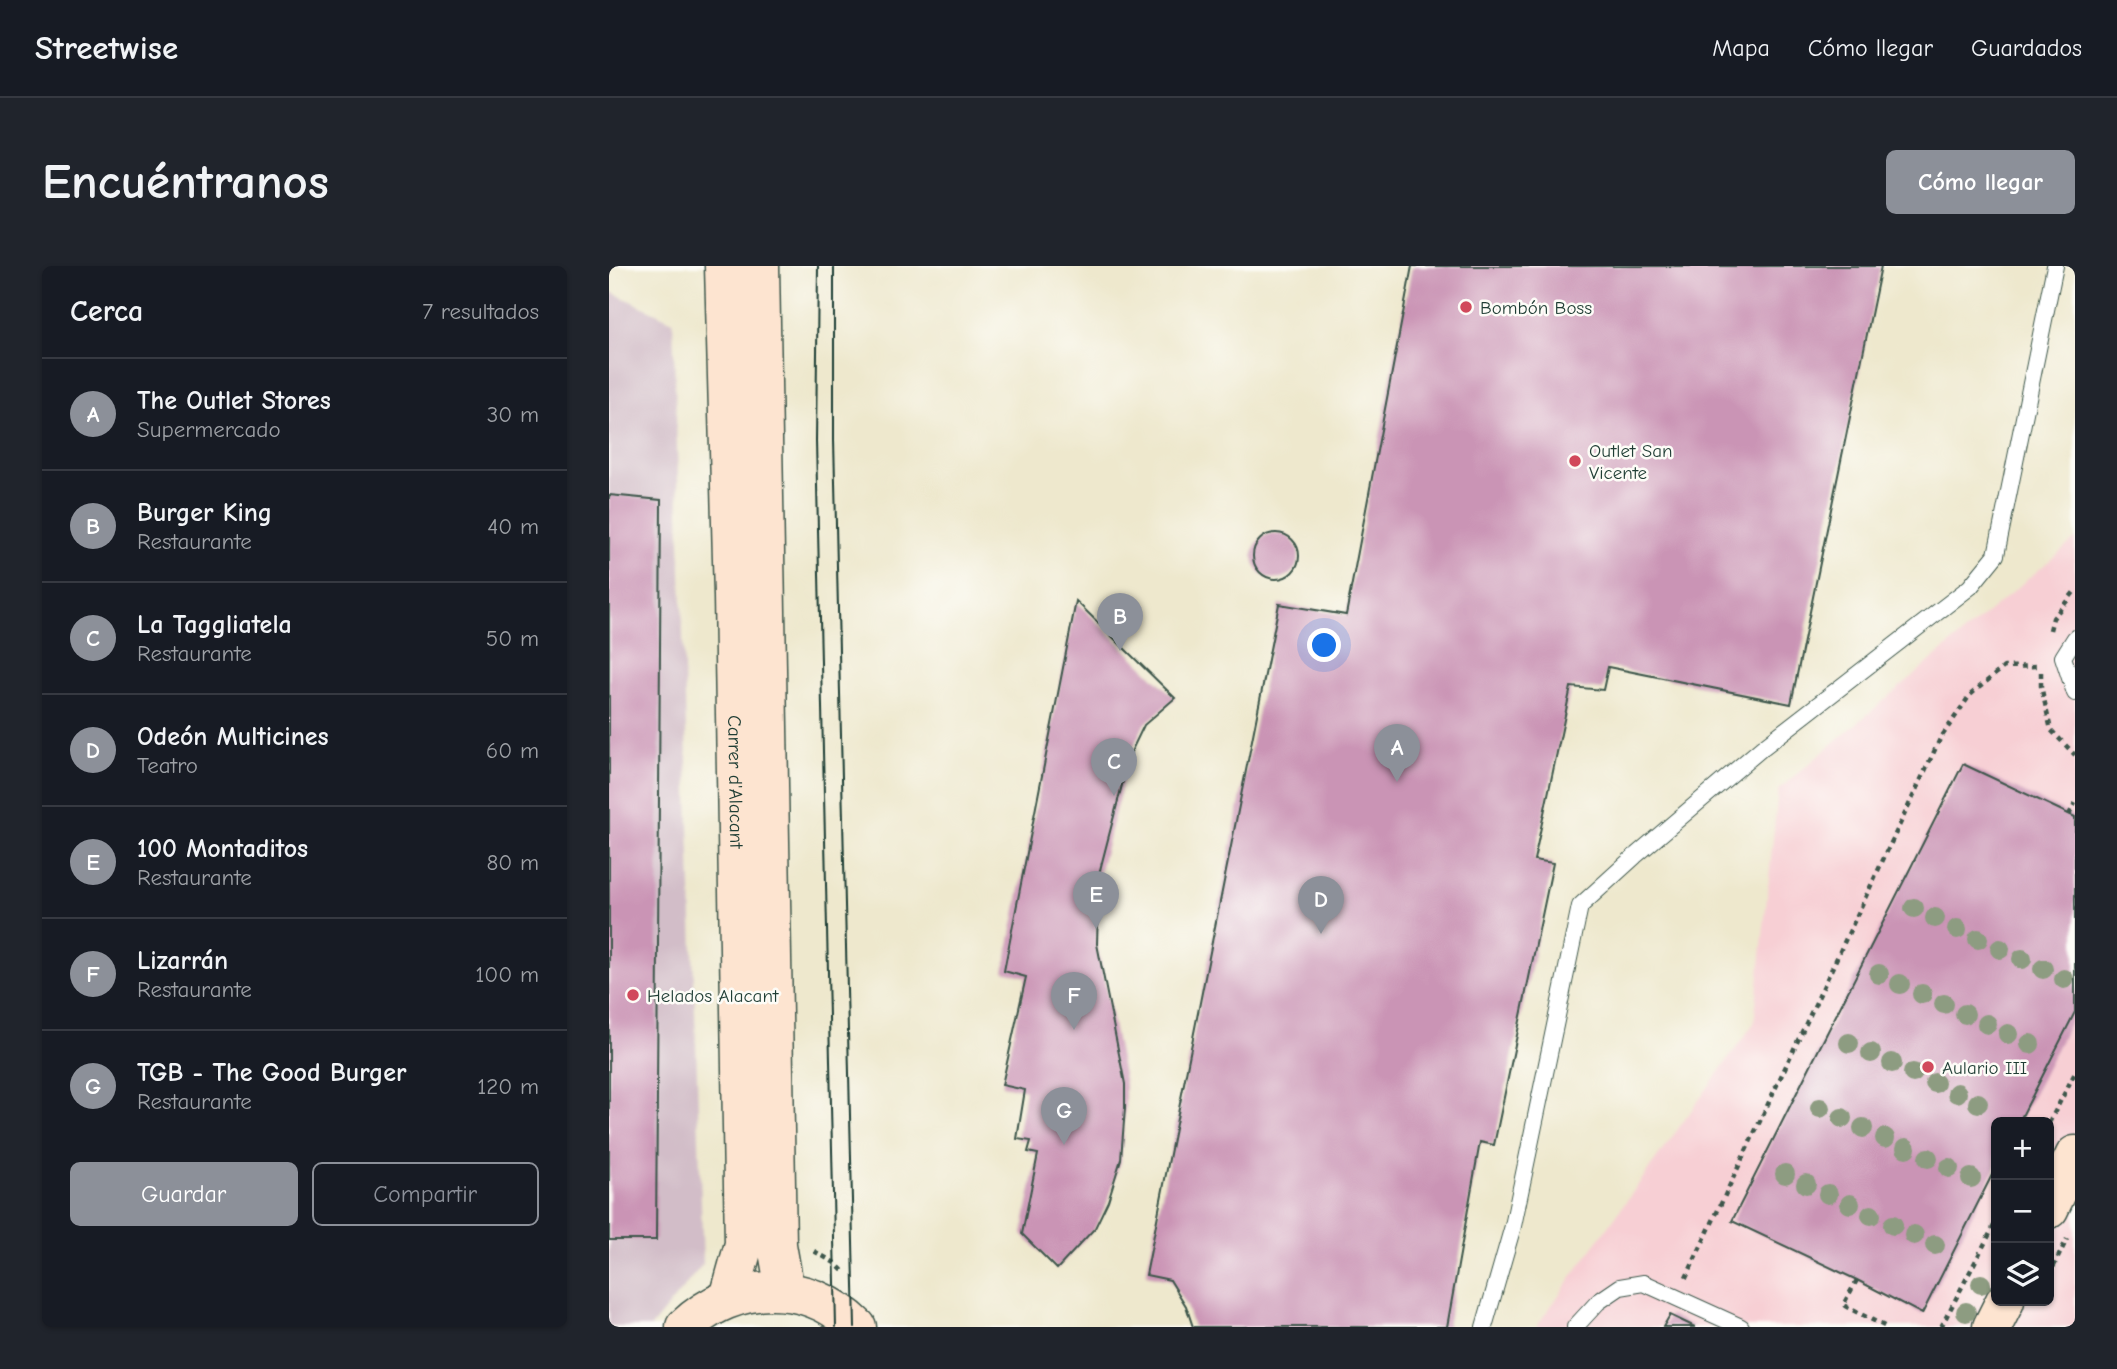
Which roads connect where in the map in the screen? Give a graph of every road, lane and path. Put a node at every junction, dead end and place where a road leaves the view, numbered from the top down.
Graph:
1 (724, 266) edge
2 (760, 266) edge
3 (2055, 266) edge
4 (2075, 638) edge
5 (2041, 666) dead end
6 (2075, 692) edge
7 (2075, 803) edge
8 (2069, 815) dead end
9 (2075, 1073) edge
10 (2052, 1117) edge
11 (2075, 1155) edge
12 (2059, 1222) edge
13 (1991, 1232) edge
14 (2054, 1249) edge
15 (1857, 1280) dead end
16 (785, 1292) junction
17 (1677, 1297) junction
18 (729, 1298) junction
19 (2002, 1306) edge
20 (685, 1327) edge
21 (857, 1327) edge
22 (1484, 1327) edge
23 (1575, 1327) edge
24 (1741, 1327) edge
25 (1886, 1327) edge
26 (1941, 1327) edge
27 (1992, 1327) edge

1 - 18 main road, Carrer d'Alacant
2 - 16 main road, Carrer d'Alacant
3 - 22 lane
4 - 6 lane
5 - 17 path
7 - 8 path
9 - 10 path
11 - 12 main road
12 - 14 path
13 - 26 path
15 - 25 path
16 - 18 main road
16 - 21 main road
17 - 23 lane
17 - 24 lane
18 - 20 main road
19 - 27 main road

